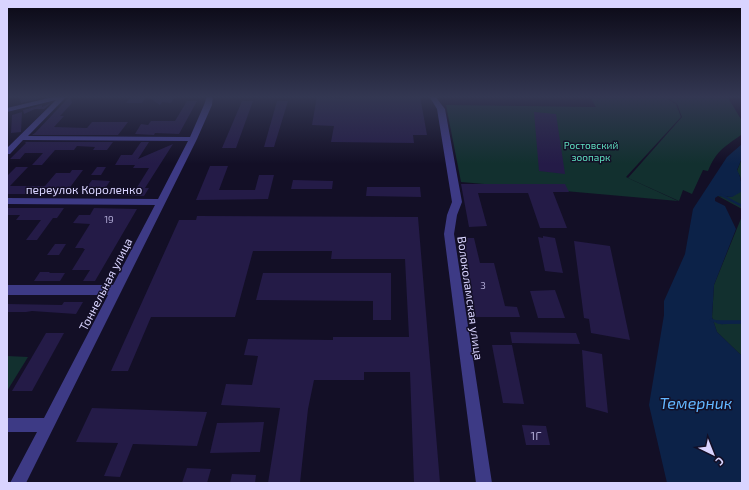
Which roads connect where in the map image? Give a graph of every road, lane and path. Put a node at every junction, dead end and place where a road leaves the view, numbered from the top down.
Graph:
1 (42, 119) edge
2 (202, 119) edge
3 (442, 119) edge
4 (23, 138) junction
5 (194, 139) junction
6 (7, 152) edge
7 (7, 201) edge
8 (161, 202) junction
9 (7, 290) edge
10 (117, 290) junction
11 (7, 424) edge
12 (48, 425) junction
13 (18, 483) edge
14 (484, 483) edge

1 - 4 street
2 - 5 street, Тоннельная улица
3 - 14 street, Волоколамская улица
4 - 5 street
4 - 6 street
5 - 8 street, Тоннельная улица
7 - 8 street, переулок Короленко
8 - 10 street, Тоннельная улица
9 - 10 street
10 - 12 street, Тоннельная улица
11 - 12 street
12 - 13 street, Тоннельная улица

